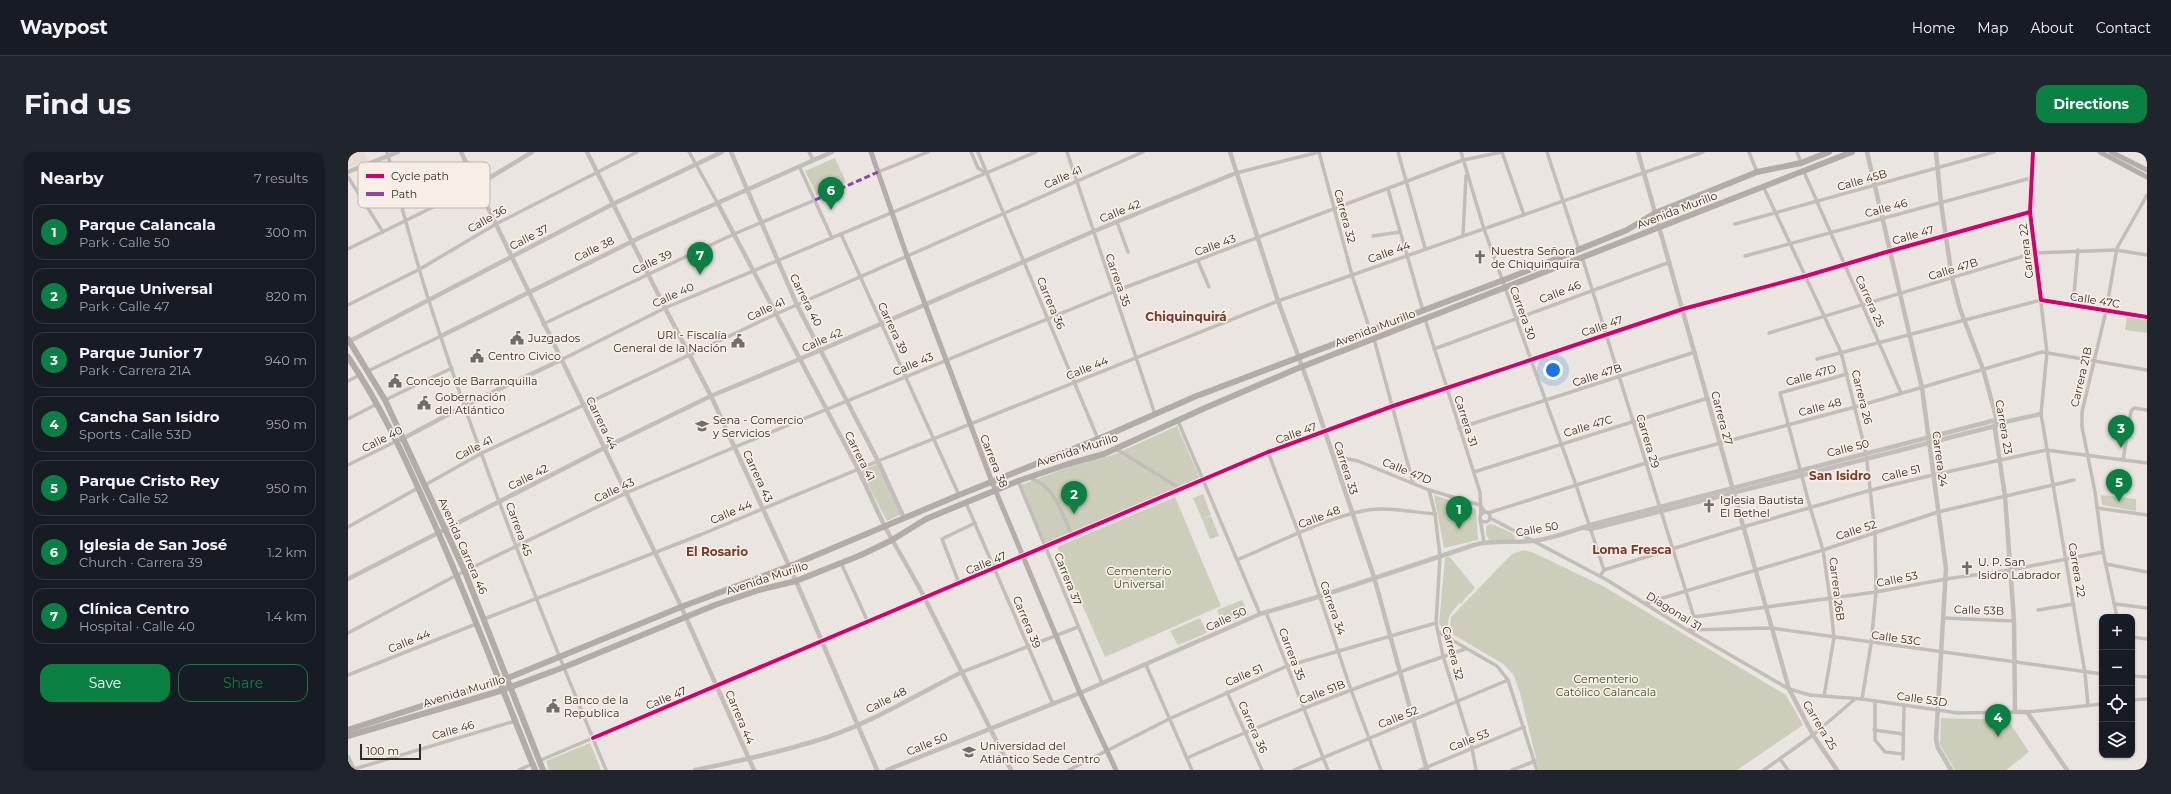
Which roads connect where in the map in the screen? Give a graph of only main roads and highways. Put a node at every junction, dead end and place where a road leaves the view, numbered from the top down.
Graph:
1 (871, 152) edge
2 (1829, 152) edge
3 (1852, 152) edge
4 (2100, 152) edge
5 (2111, 152) edge
6 (2147, 170) edge
7 (2147, 176) edge
8 (348, 341) edge
9 (348, 357) edge
10 (992, 482) junction
11 (995, 491) junction
12 (508, 678) junction
13 (499, 681) junction
14 (520, 684) junction
15 (511, 687) junction
16 (502, 690) junction
17 (515, 696) junction
18 (348, 730) edge
19 (348, 736) edge
20 (535, 770) edge
21 (544, 770) edge
22 (1116, 770) edge

1 - 10 main road, Carrera 38
2 - 10 main road, Avenida Murillo
3 - 11 main road, Avenida Murillo
4 - 7 main road
5 - 6 main road
8 - 12 main road, Avenida Carrera 46
9 - 13 main road, Avenida Carrera 46
10 - 11 main road, Carrera 38
10 - 12 main road, Avenida Murillo
11 - 14 main road, Avenida Murillo
11 - 22 main road, Carrera 38
12 - 13 main road, Avenida Murillo
12 - 15 main road, Avenida Carrera 46
13 - 16 main road, Avenida Carrera 46
13 - 18 main road, Avenida Murillo
14 - 15 main road, Avenida Murillo
14 - 17 main road
15 - 16 main road, Avenida Murillo
15 - 17 main road, Avenida Carrera 46
16 - 19 main road, Avenida Murillo
16 - 20 main road, Avenida Carrera 46
17 - 21 main road, Avenida Carrera 46

